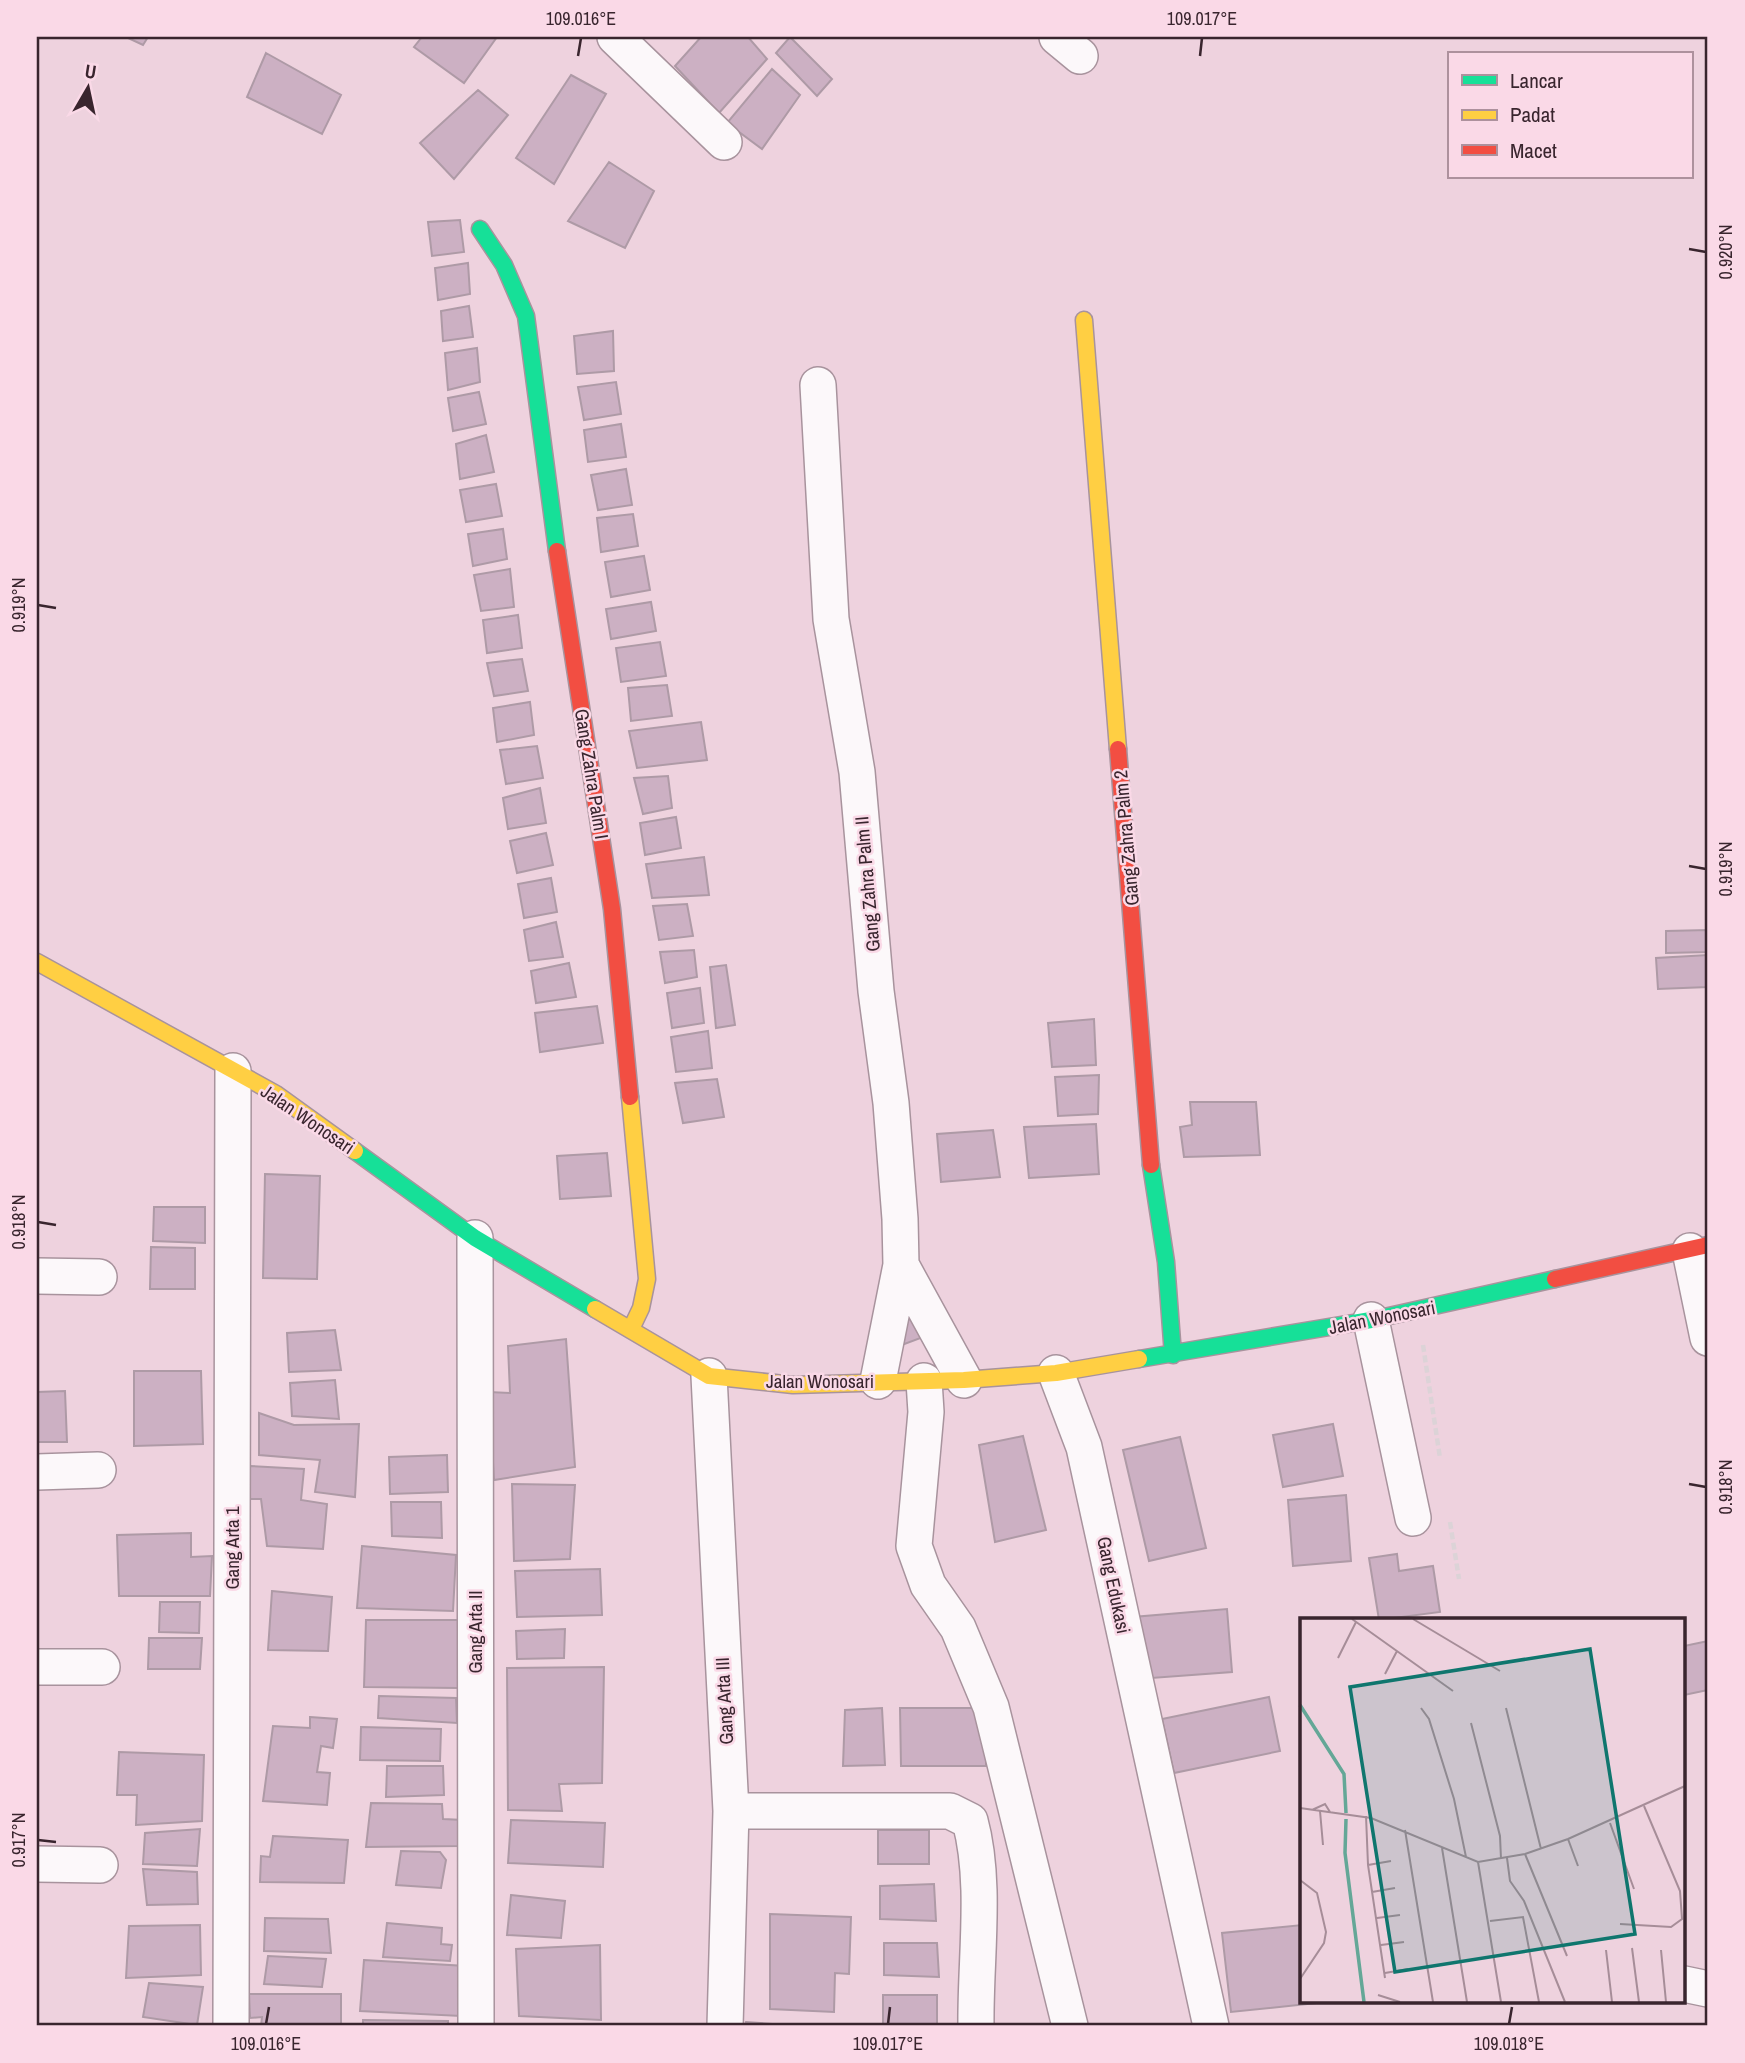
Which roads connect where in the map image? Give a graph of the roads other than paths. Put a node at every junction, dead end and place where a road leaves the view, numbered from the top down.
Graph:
1 (615, 37) edge
2 (724, 142) dead end
3 (480, 229) dead end
4 (1084, 320) dead end
5 (818, 385) dead end
6 (37, 962) edge
7 (233, 1070) junction
8 (475, 1238) junction
9 (1699, 1248) edge
10 (901, 1265) junction
11 (37, 1276) edge
12 (99, 1277) dead end
13 (1371, 1320) junction
14 (631, 1329) junction
15 (1708, 1338) edge
16 (1173, 1355) junction
17 (1056, 1373) junction
18 (709, 1376) junction
19 (964, 1380) junction
20 (878, 1381) junction
21 (924, 1381) junction
22 (98, 1470) dead end
23 (37, 1472) edge
24 (1413, 1518) dead end
25 (37, 1667) edge
26 (102, 1667) dead end
27 (731, 1811) junction
28 (37, 1864) edge
29 (100, 1865) dead end
30 (1686, 1984) edge
31 (1708, 1989) edge
32 (231, 2026) edge
33 (476, 2026) edge
34 (725, 2026) edge
35 (976, 2026) edge
36 (1070, 2026) edge
37 (1211, 2026) edge

1 - 2 street
3 - 14 street, Gang Zahra Palm I
4 - 16 street, Gang Zahra Palm 2
5 - 10 street, Gang Zahra Palm II
6 - 7 street, Jalan Wonosari
7 - 8 street, Jalan Wonosari
7 - 32 street, Gang Arta 1
8 - 14 street, Jalan Wonosari
8 - 33 street, Gang Arta II
9 - 13 street, Jalan Wonosari
9 - 15 street
10 - 19 street
10 - 20 street, Gang Zahra Palm II
11 - 12 street
13 - 16 street, Jalan Wonosari
13 - 24 street
14 - 18 street, Jalan Wonosari
16 - 17 street, Jalan Wonosari
17 - 19 street, Jalan Wonosari
17 - 37 street, Gang Edukasi
18 - 20 street, Jalan Wonosari
18 - 27 street, Gang Arta III
19 - 21 street, Jalan Wonosari
20 - 21 street, Jalan Wonosari
21 - 36 street
22 - 23 street
25 - 26 street
27 - 34 street, Gang Arta III
27 - 35 street
28 - 29 street
30 - 31 street

